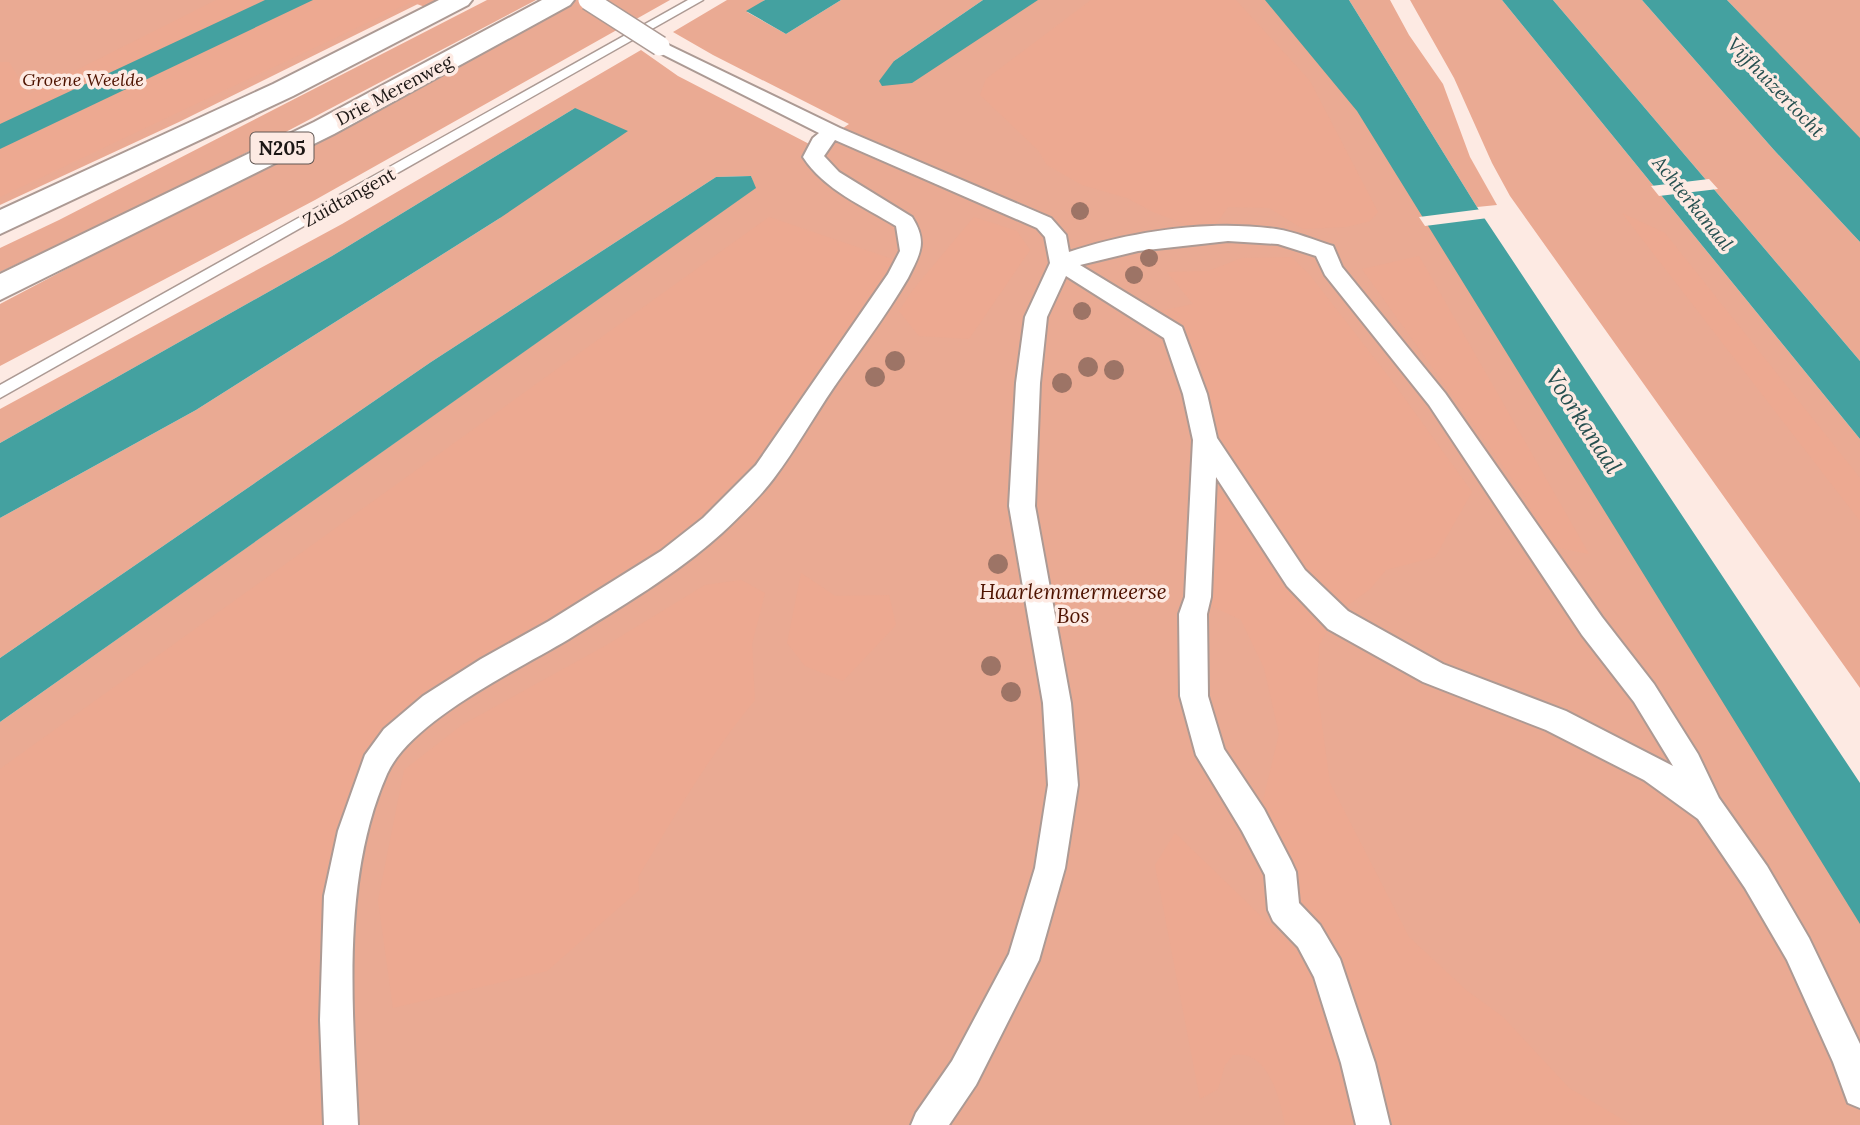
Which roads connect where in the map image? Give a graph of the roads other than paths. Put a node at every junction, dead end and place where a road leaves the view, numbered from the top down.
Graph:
1 (459, 0) edge
2 (561, 0) edge
3 (588, 0) edge
4 (697, 0) edge
5 (833, 132) junction
6 (0, 223) edge
7 (1061, 264) junction
8 (0, 288) edge
9 (0, 392) edge
10 (1205, 440) junction
11 (1709, 810) junction
12 (1860, 1091) edge
13 (341, 1125) edge
14 (928, 1125) edge
15 (1373, 1125) edge

1 - 6 highway, N205
2 - 8 highway, Drie Merenweg / N205
3 - 5 street, bridge
4 - 9 lane, Zuidtangent
5 - 7 street
5 - 13 street
7 - 10 street
7 - 11 street
7 - 14 street
10 - 11 street
10 - 15 street
11 - 12 street

